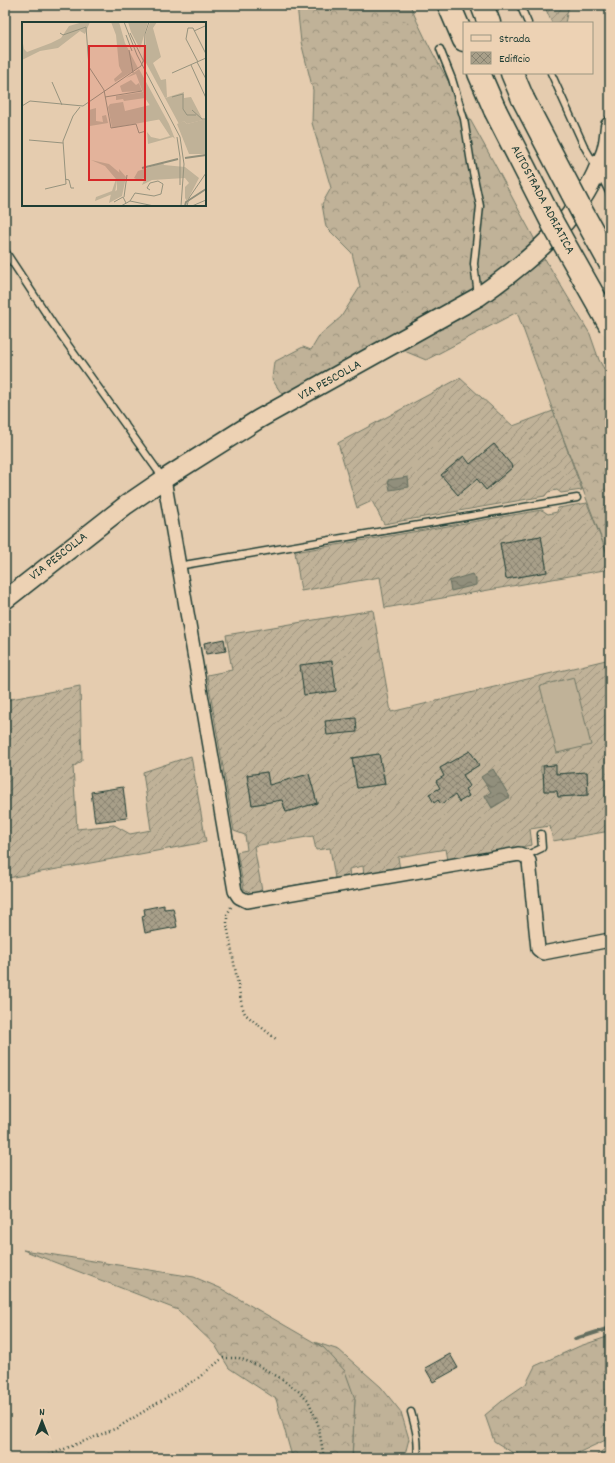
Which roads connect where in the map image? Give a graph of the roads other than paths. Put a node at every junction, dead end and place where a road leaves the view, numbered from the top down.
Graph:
1 (448, 5) edge
2 (482, 5) edge
3 (520, 5) edge
4 (490, 22) edge
5 (528, 22) edge
6 (463, 38) edge
7 (440, 49) dead end
8 (479, 74) edge
9 (512, 74) edge
10 (551, 74) edge
11 (610, 126) edge
12 (598, 170) junction
13 (610, 194) edge
14 (5, 251) edge
15 (610, 263) edge
16 (478, 298) junction
17 (610, 325) edge
18 (164, 479) junction
19 (577, 498) dead end
20 (178, 566) junction
21 (5, 600) edge
22 (541, 834) dead end
23 (525, 856) junction
24 (610, 940) edge
25 (411, 1412) dead end
26 (417, 1458) edge

1 - 6 highway
2 - 4 highway
3 - 5 lane
7 - 16 lane
8 - 17 highway, AUTOSTRADA ADRIATICA, bridge
9 - 15 highway, bridge
10 - 12 lane
11 - 12 street, VIA PESCOLLA
12 - 13 lane
12 - 16 street, VIA PESCOLLA
14 - 18 lane
16 - 18 street, VIA PESCOLLA
18 - 20 street
18 - 21 street, VIA PESCOLLA
19 - 20 lane
20 - 23 street
22 - 23 lane
23 - 24 street
25 - 26 lane

